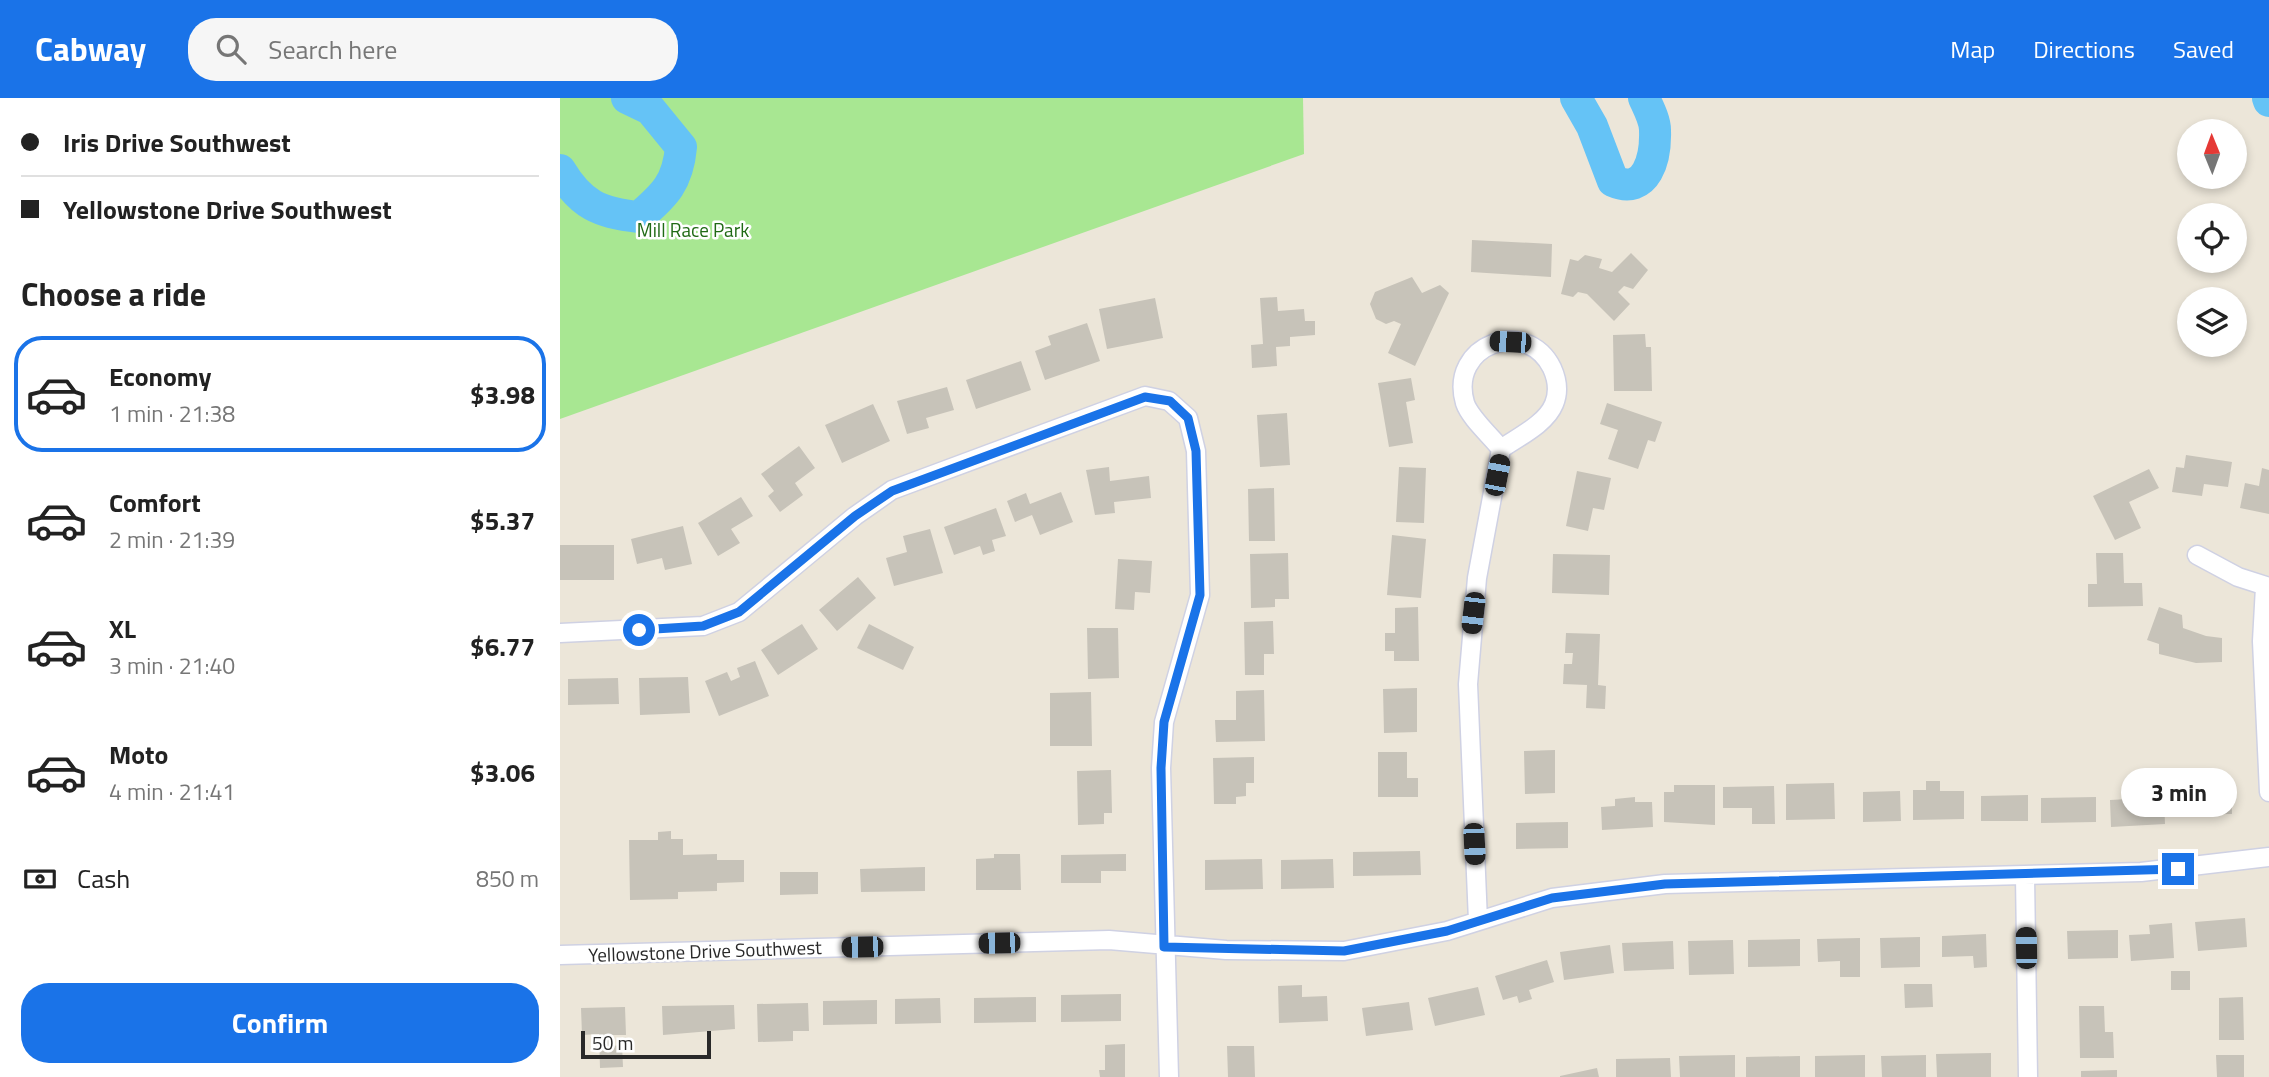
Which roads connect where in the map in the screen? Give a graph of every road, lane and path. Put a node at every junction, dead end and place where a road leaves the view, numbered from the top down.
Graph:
1 (1502, 449) junction
2 (2197, 555) dead end
3 (2267, 587) edge
4 (560, 633) edge
5 (2269, 792) edge
6 (2269, 857) edge
7 (2025, 876) junction
8 (1478, 922) junction
9 (1164, 947) junction
10 (560, 955) edge
11 (1169, 1077) edge
12 (2028, 1077) edge

1 - 1 street
1 - 8 street
2 - 3 street
3 - 5 street
4 - 9 street
6 - 7 street, Yellowstone Drive Southwest
7 - 8 street, Yellowstone Drive Southwest
7 - 12 street
8 - 9 street, Yellowstone Drive Southwest
9 - 10 street, Yellowstone Drive Southwest
9 - 11 street

